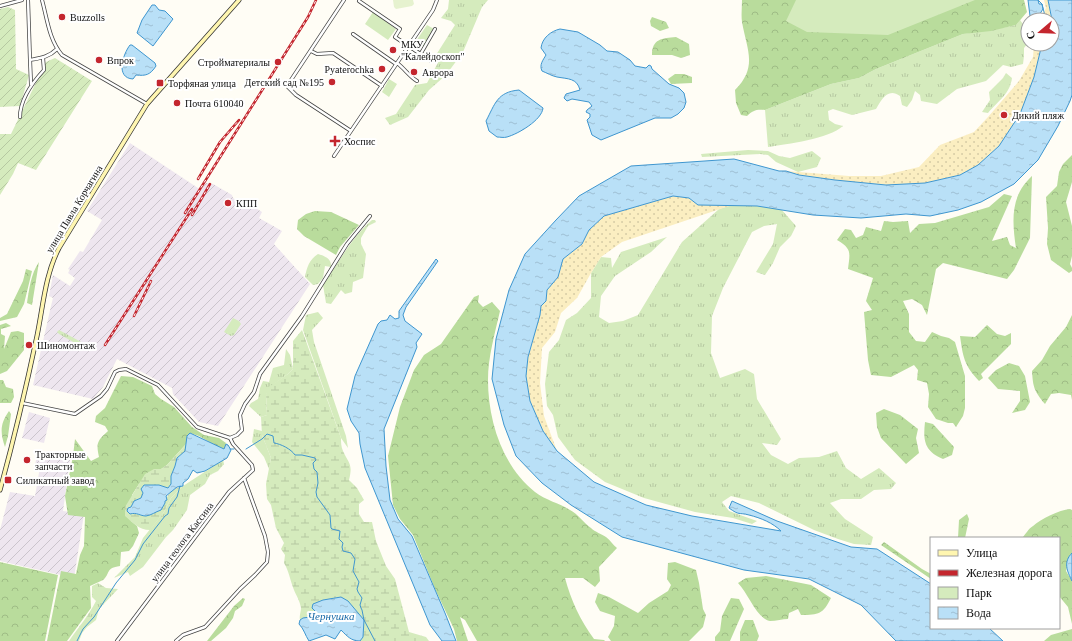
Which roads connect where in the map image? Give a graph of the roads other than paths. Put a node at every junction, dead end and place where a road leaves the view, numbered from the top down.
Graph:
1 (22, 0) edge
2 (28, 0) edge
3 (42, 0) edge
4 (239, 0) edge
5 (344, 0) edge
6 (359, 0) edge
7 (437, 0) edge
8 (0, 6) edge
9 (436, 29) dead end
10 (353, 34) dead end
11 (408, 47) junction
12 (57, 49) junction
13 (311, 50) junction
14 (420, 55) junction
15 (42, 58) junction
16 (30, 60) junction
17 (431, 61) dead end
18 (397, 64) junction
19 (417, 81) dead end
20 (31, 84) junction
21 (382, 86) junction
22 (147, 104) junction
23 (20, 117) dead end
24 (351, 131) junction
25 (334, 156) dead end
26 (370, 216) dead end
27 (22, 403) junction
28 (230, 438) junction
29 (244, 478) junction
30 (0, 490) edge
31 (117, 641) edge
32 (176, 641) edge

1 - 8 street
2 - 16 street
3 - 12 street
4 - 22 main road, улица Павла Корчагина
5 - 13 street
6 - 11 street
7 - 11 street
9 - 14 street
10 - 18 street
11 - 14 street
11 - 18 street
12 - 15 street
12 - 22 street
13 - 21 street
13 - 24 street
14 - 17 street
15 - 16 street
15 - 20 street
16 - 20 street
18 - 19 street
18 - 21 street
20 - 23 street
21 - 24 street
22 - 27 main road, улица Павла Корчагина
24 - 25 street
26 - 28 street
27 - 28 street
27 - 30 main road, улица Павла Корчагина
28 - 29 street, улица геолога Кассина
29 - 31 street, улица геолога Кассина
29 - 32 street

